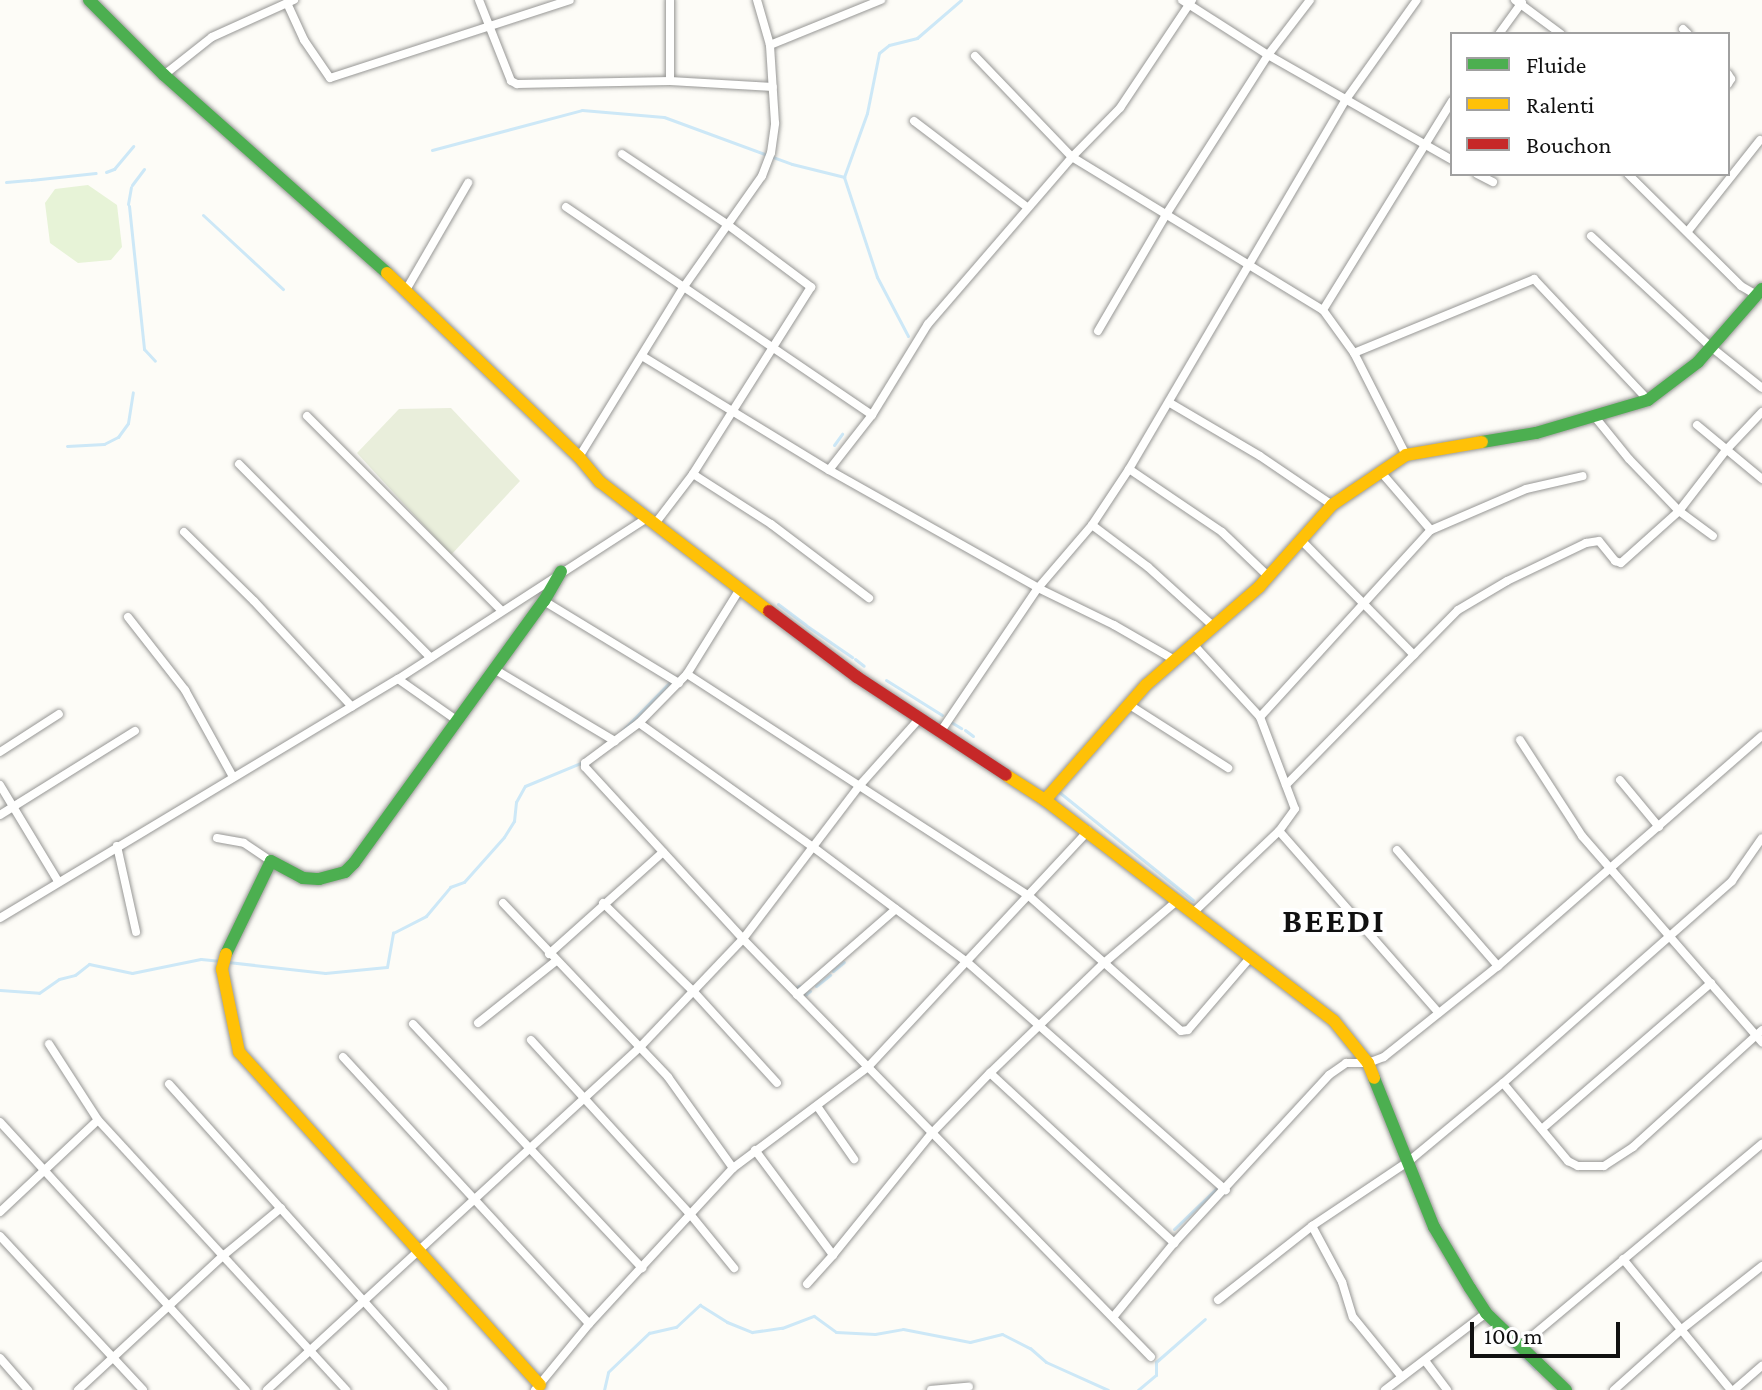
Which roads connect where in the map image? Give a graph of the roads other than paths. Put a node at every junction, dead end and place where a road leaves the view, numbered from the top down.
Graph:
1 (89, 0) edge
2 (479, 0) edge
3 (570, 0) edge
4 (670, 0) edge
5 (757, 0) edge
6 (881, 0) edge
7 (1310, 0) edge
8 (1417, 0) edge
9 (1188, 1) edge
10 (1520, 1) edge
11 (291, 2) edge
12 (487, 26) junction
13 (1500, 32) edge
14 (1559, 32) edge
15 (770, 45) junction
16 (1268, 55) junction
17 (975, 56) dead end
18 (164, 75) junction
19 (670, 81) junction
20 (773, 87) junction
21 (1347, 98) junction
22 (1450, 104) edge
23 (914, 121) dead end
24 (1760, 140) edge
25 (1423, 145) junction
26 (622, 154) dead end
27 (1072, 157) junction
28 (1450, 159) edge
29 (1481, 176) edge
30 (1633, 176) edge
31 (1493, 182) dead end
32 (468, 183) dead end
33 (566, 207) dead end
34 (1028, 208) junction
35 (1167, 213) junction
36 (728, 225) junction
37 (1688, 231) junction
38 (1591, 236) dead end
39 (1248, 262) junction
40 (683, 288) junction
41 (406, 290) junction
42 (1761, 294) edge
43 (1323, 310) junction
44 (1098, 331) dead end
45 (1711, 347) junction
46 (772, 348) junction
47 (1354, 353) junction
48 (642, 356) junction
49 (1762, 388) edge
50 (1648, 400) junction
51 (1170, 403) junction
52 (731, 411) junction
53 (1762, 412) edge
54 (872, 415) junction
55 (307, 416) dead end
56 (1595, 417) junction
57 (1697, 425) dead end
58 (1727, 449) junction
59 (1406, 455) junction
60 (579, 457) junction
61 (239, 464) dead end
62 (1129, 469) junction
63 (829, 470) junction
64 (1380, 471) junction
65 (693, 474) junction
66 (1583, 476) dead end
67 (1762, 479) edge
68 (1332, 505) junction
69 (1679, 511) junction
70 (650, 522) junction
71 (1092, 525) junction
72 (1431, 530) junction
73 (184, 532) dead end
74 (1713, 536) dead end
75 (1301, 540) junction
76 (561, 572) junction
77 (1269, 577) junction
78 (1038, 588) junction
79 (738, 592) junction
80 (869, 598) dead end
81 (544, 601) junction
82 (1365, 604) junction
83 (501, 610) junction
84 (128, 617) dead end
85 (1213, 626) junction
86 (1192, 643) junction
87 (1414, 655) junction
88 (430, 657) junction
89 (1173, 659) junction
90 (494, 669) junction
91 (687, 674) junction
92 (398, 679) junction
93 (679, 683) junction
94 (1128, 704) junction
95 (352, 707) junction
96 (59, 714) dead end
97 (1260, 717) junction
98 (920, 718) junction
99 (455, 719) junction
100 (639, 723) junction
101 (135, 731) dead end
102 (941, 731) junction
103 (1762, 736) edge
104 (1520, 740) dead end
105 (615, 741) junction
106 (0, 752) edge
107 (1228, 768) dead end
108 (233, 777) junction
109 (1620, 780) dead end
110 (0, 785) edge
111 (860, 785) junction
112 (1286, 785) junction
113 (1045, 800) junction
114 (13, 805) junction
115 (0, 815) edge
116 (1659, 827) junction
117 (1088, 831) junction
118 (1279, 831) junction
119 (217, 838) dead end
120 (1762, 838) edge
121 (117, 846) junction
122 (813, 847) junction
123 (1397, 850) dead end
124 (663, 852) junction
125 (271, 861) junction
126 (1612, 868) junction
127 (58, 881) junction
128 (1029, 896) junction
129 (1178, 900) junction
130 (503, 903) dead end
131 (603, 903) junction
132 (896, 909) junction
133 (1194, 912) junction
134 (0, 918) edge
135 (136, 932) dead end
136 (1670, 935) junction
137 (743, 939) junction
138 (553, 958) junction
139 (1250, 958) junction
140 (967, 962) junction
141 (1104, 963) junction
142 (1498, 966) junction
143 (1711, 983) junction
144 (694, 992) junction
145 (797, 995) junction
146 (1439, 1013) junction
147 (478, 1023) dead end
148 (413, 1024) dead end
149 (1042, 1025) junction
150 (1760, 1036) edge
151 (531, 1040) dead end
152 (49, 1044) dead end
153 (640, 1047) junction
154 (343, 1057) dead end
155 (1368, 1063) junction
156 (868, 1067) junction
157 (990, 1073) junction
158 (777, 1083) dead end
159 (1503, 1083) junction
160 (169, 1084) dead end
161 (584, 1100) junction
162 (817, 1106) junction
163 (98, 1120) junction
164 (0, 1122) edge
165 (1543, 1128) junction
166 (931, 1134) junction
167 (1762, 1144) edge
168 (529, 1150) junction
169 (755, 1150) junction
170 (854, 1159) dead end
171 (1409, 1161) junction
172 (733, 1168) junction
173 (44, 1174) junction
174 (1226, 1190) junction
175 (476, 1200) junction
176 (281, 1208) junction
177 (0, 1212) edge
178 (690, 1214) junction
179 (1312, 1226) junction
180 (0, 1236) edge
181 (1174, 1243) junction
182 (420, 1250) junction
183 (224, 1255) junction
184 (833, 1255) junction
185 (1623, 1259) junction
186 (1762, 1266) edge
187 (642, 1268) junction
188 (734, 1268) dead end
189 (807, 1284) dead end
190 (365, 1300) junction
191 (1218, 1300) dead end
192 (170, 1308) junction
193 (1486, 1313) junction
194 (1114, 1316) junction
195 (589, 1324) junction
196 (1682, 1329) junction
197 (1519, 1347) junction
198 (309, 1352) junction
199 (1151, 1357) dead end
200 (0, 1358) edge
201 (113, 1359) junction
202 (1426, 1362) junction
203 (1762, 1366) edge
204 (1402, 1377) junction
205 (969, 1387) dead end
206 (538, 1388) edge
207 (28, 1390) edge
208 (78, 1390) edge
209 (143, 1390) edge
210 (246, 1390) edge
211 (267, 1390) edge
212 (346, 1390) edge
213 (444, 1390) edge
214 (931, 1390) edge
215 (1385, 1390) edge
216 (1447, 1390) edge
217 (1566, 1390) edge
218 (1614, 1390) edge
219 (1732, 1390) edge

1 - 18 main road
2 - 12 street
3 - 12 street
4 - 19 street
5 - 15 street
6 - 15 street
7 - 16 street
8 - 21 street
9 - 16 street
9 - 27 street
10 - 13 street
10 - 14 street
11 - 12 street
11 - 18 street
12 - 19 street
15 - 20 street
16 - 21 street
16 - 35 street
17 - 27 street
18 - 41 main road
19 - 20 street
20 - 36 street
21 - 25 street
21 - 39 street
22 - 25 street
23 - 34 street
24 - 37 street
25 - 28 street
25 - 43 street
26 - 36 street
27 - 34 street
27 - 35 street
29 - 31 street
30 - 37 street
32 - 41 street
33 - 40 street
34 - 54 street
35 - 39 street
35 - 44 street
36 - 40 street
36 - 46 street
37 - 42 street
38 - 45 street
39 - 43 street
39 - 51 street
40 - 46 street
40 - 48 street
41 - 60 main road
42 - 45 main road
43 - 47 street
45 - 49 street
45 - 50 main road
46 - 52 street
46 - 54 street
47 - 50 street
47 - 59 street
48 - 52 street
48 - 60 street
50 - 56 main road
51 - 62 street
51 - 68 street
52 - 63 street
52 - 65 street
53 - 58 street
54 - 63 street
55 - 83 street
56 - 59 main road
56 - 69 street
57 - 58 street
58 - 67 street
58 - 69 street
59 - 64 main road
60 - 70 main road
61 - 88 street
62 - 71 street
62 - 77 street
63 - 78 street
64 - 68 main road
64 - 72 street
65 - 70 street
65 - 80 street
66 - 72 street
68 - 75 main road
69 - 74 street
69 - 87 street
70 - 76 street
70 - 79 main road
71 - 78 street
71 - 85 street
72 - 82 street
73 - 95 street
75 - 77 main road
75 - 82 street
76 - 81 main road
76 - 83 street
77 - 85 main road
78 - 89 street
78 - 102 street
79 - 91 street
79 - 98 main road
81 - 90 main road
81 - 93 street
82 - 87 street
82 - 97 street
83 - 88 street
84 - 108 street
85 - 86 main road
86 - 89 main road
86 - 97 street
87 - 112 street
88 - 92 street
89 - 94 main road
90 - 99 main road
90 - 105 street
91 - 93 street
91 - 111 street
92 - 95 street
92 - 99 street
93 - 100 street
94 - 107 street
94 - 113 main road
95 - 108 street
96 - 106 street
97 - 112 street
98 - 102 main road
98 - 111 street
99 - 125 main road
100 - 105 street
100 - 122 street
101 - 114 street
102 - 113 main road
103 - 116 street
104 - 126 street
105 - 124 street
108 - 121 street
109 - 116 street
110 - 114 street
111 - 122 street
111 - 128 street
112 - 118 street
113 - 117 main road
114 - 115 street
114 - 127 street
116 - 126 street
117 - 128 street
117 - 129 main road
118 - 133 street
118 - 146 street
119 - 125 street
120 - 136 street
121 - 127 street
121 - 135 street
122 - 132 street
122 - 137 street
123 - 142 street
124 - 131 street
124 - 137 street
125 - 182 main road
126 - 136 street
126 - 142 street
127 - 134 street
128 - 140 street
128 - 141 street
129 - 133 main road
129 - 141 street
130 - 138 street
131 - 138 street
131 - 144 street
132 - 140 street
132 - 145 street
133 - 139 main road
136 - 143 street
136 - 159 street
137 - 144 street
137 - 145 street
138 - 147 street
138 - 153 street
139 - 141 street
139 - 155 main road
140 - 149 street
140 - 156 street
141 - 149 street
142 - 146 street
143 - 150 street
143 - 165 street
144 - 153 street
144 - 158 street
145 - 156 street
146 - 155 street
148 - 168 street
149 - 157 street
149 - 174 street
150 - 165 street
151 - 161 street
152 - 163 street
153 - 161 street
153 - 172 street
154 - 175 street
155 - 171 main road
155 - 174 street
156 - 162 street
156 - 166 street
157 - 166 street
157 - 181 street
159 - 165 street
159 - 171 street
160 - 176 street
161 - 168 street
161 - 178 street
162 - 169 street
162 - 170 street
163 - 173 street
163 - 183 street
164 - 173 street
166 - 184 street
166 - 194 street
167 - 185 street
168 - 175 street
168 - 187 street
169 - 172 street
169 - 184 street
171 - 179 street
171 - 193 main road
172 - 178 street
173 - 177 street
173 - 192 street
174 - 181 street
175 - 182 street
175 - 195 street
176 - 183 street
176 - 190 street
178 - 187 street
178 - 188 street
179 - 191 street
179 - 204 street
180 - 201 street
181 - 194 street
182 - 190 street
182 - 206 main road
183 - 192 street
183 - 198 street
184 - 189 street
185 - 196 street
185 - 197 street
186 - 196 street
187 - 195 street
190 - 198 street
190 - 213 street
192 - 201 street
192 - 210 street
193 - 197 main road
193 - 202 street
194 - 199 street
195 - 206 street
196 - 218 street
196 - 219 street
197 - 217 main road
198 - 211 street
198 - 212 street
200 - 207 street
201 - 208 street
201 - 209 street
202 - 204 street
202 - 216 street
203 - 219 street
204 - 215 street
205 - 214 street

